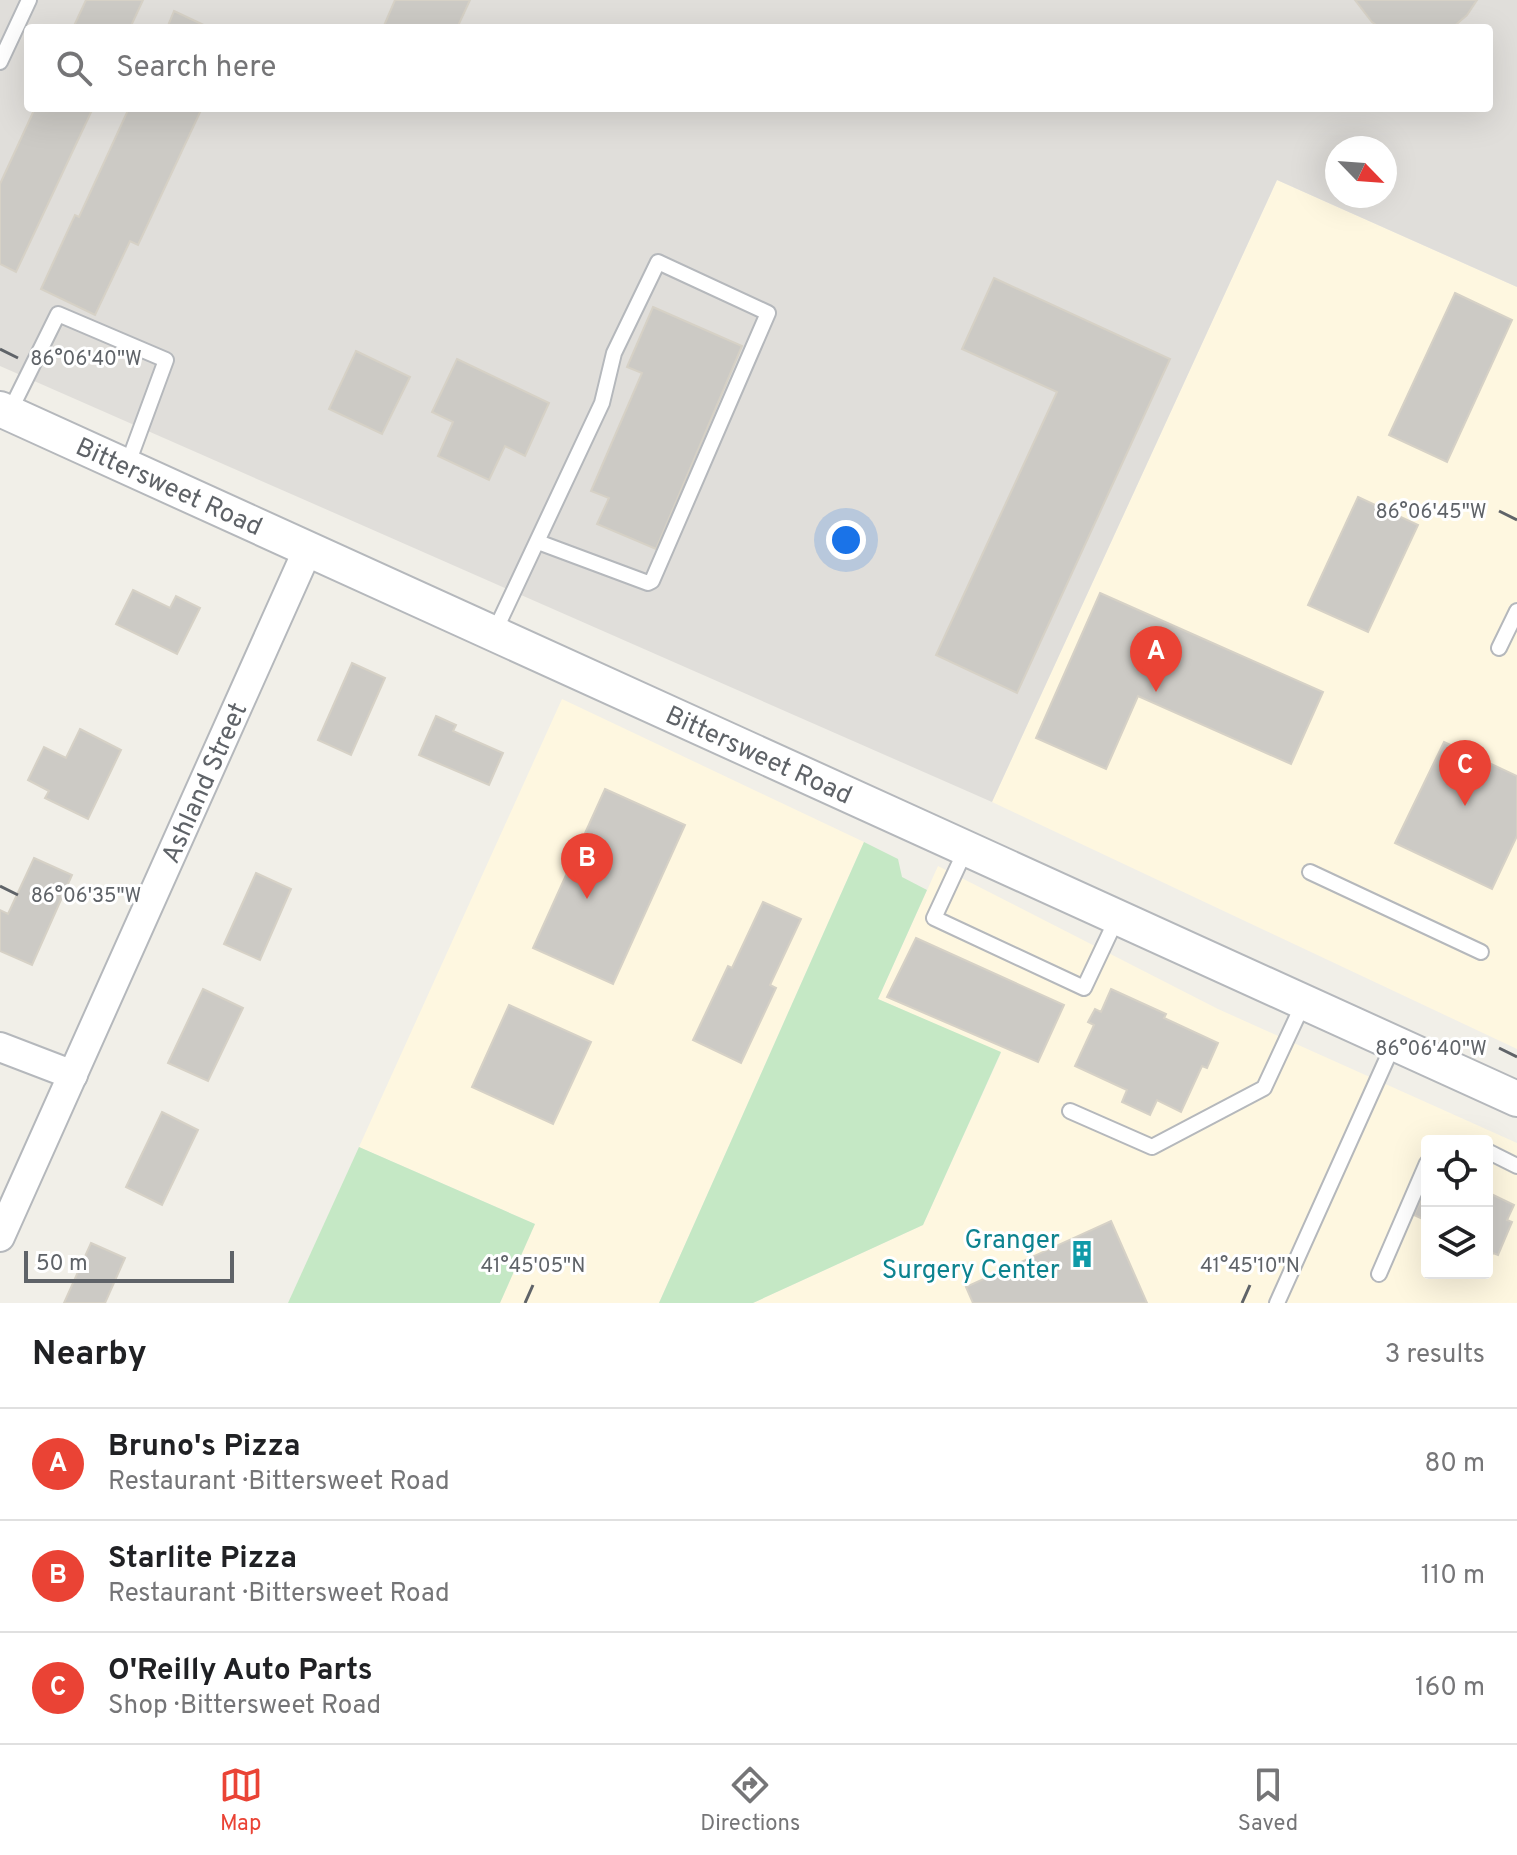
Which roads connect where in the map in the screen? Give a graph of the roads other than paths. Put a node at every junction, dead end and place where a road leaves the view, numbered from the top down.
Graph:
1 (29, 0) edge
2 (0, 62) edge
3 (4, 411) edge
4 (127, 467) junction
5 (538, 542) junction
6 (308, 549) junction
7 (1517, 611) edge
8 (494, 633) junction
9 (1499, 648) dead end
10 (966, 848) junction
11 (1310, 872) dead end
12 (1117, 917) junction
13 (1481, 952) dead end
14 (1304, 1002) junction
15 (1395, 1043) junction
16 (0, 1047) edge
17 (73, 1075) junction
18 (1517, 1099) edge
19 (1070, 1111) dead end
20 (1493, 1154) edge
21 (1517, 1166) edge
22 (1421, 1177) edge
23 (0, 1237) edge
24 (1379, 1274) dead end
25 (1277, 1303) edge

1 - 2 lane
3 - 4 street, Bittersweet Road
3 - 4 lane
4 - 6 street, Bittersweet Road
5 - 5 lane
5 - 8 lane
6 - 8 street, Bittersweet Road
6 - 17 street, Ashland Street
7 - 9 lane
8 - 10 street, Bittersweet Road
10 - 12 street, Bittersweet Road
10 - 12 lane
11 - 13 lane
12 - 14 street, Bittersweet Road
14 - 15 street, Bittersweet Road
14 - 19 lane
15 - 18 street, Bittersweet Road
15 - 25 lane
16 - 17 street
17 - 23 street, Ashland Street
20 - 21 lane
22 - 24 lane

